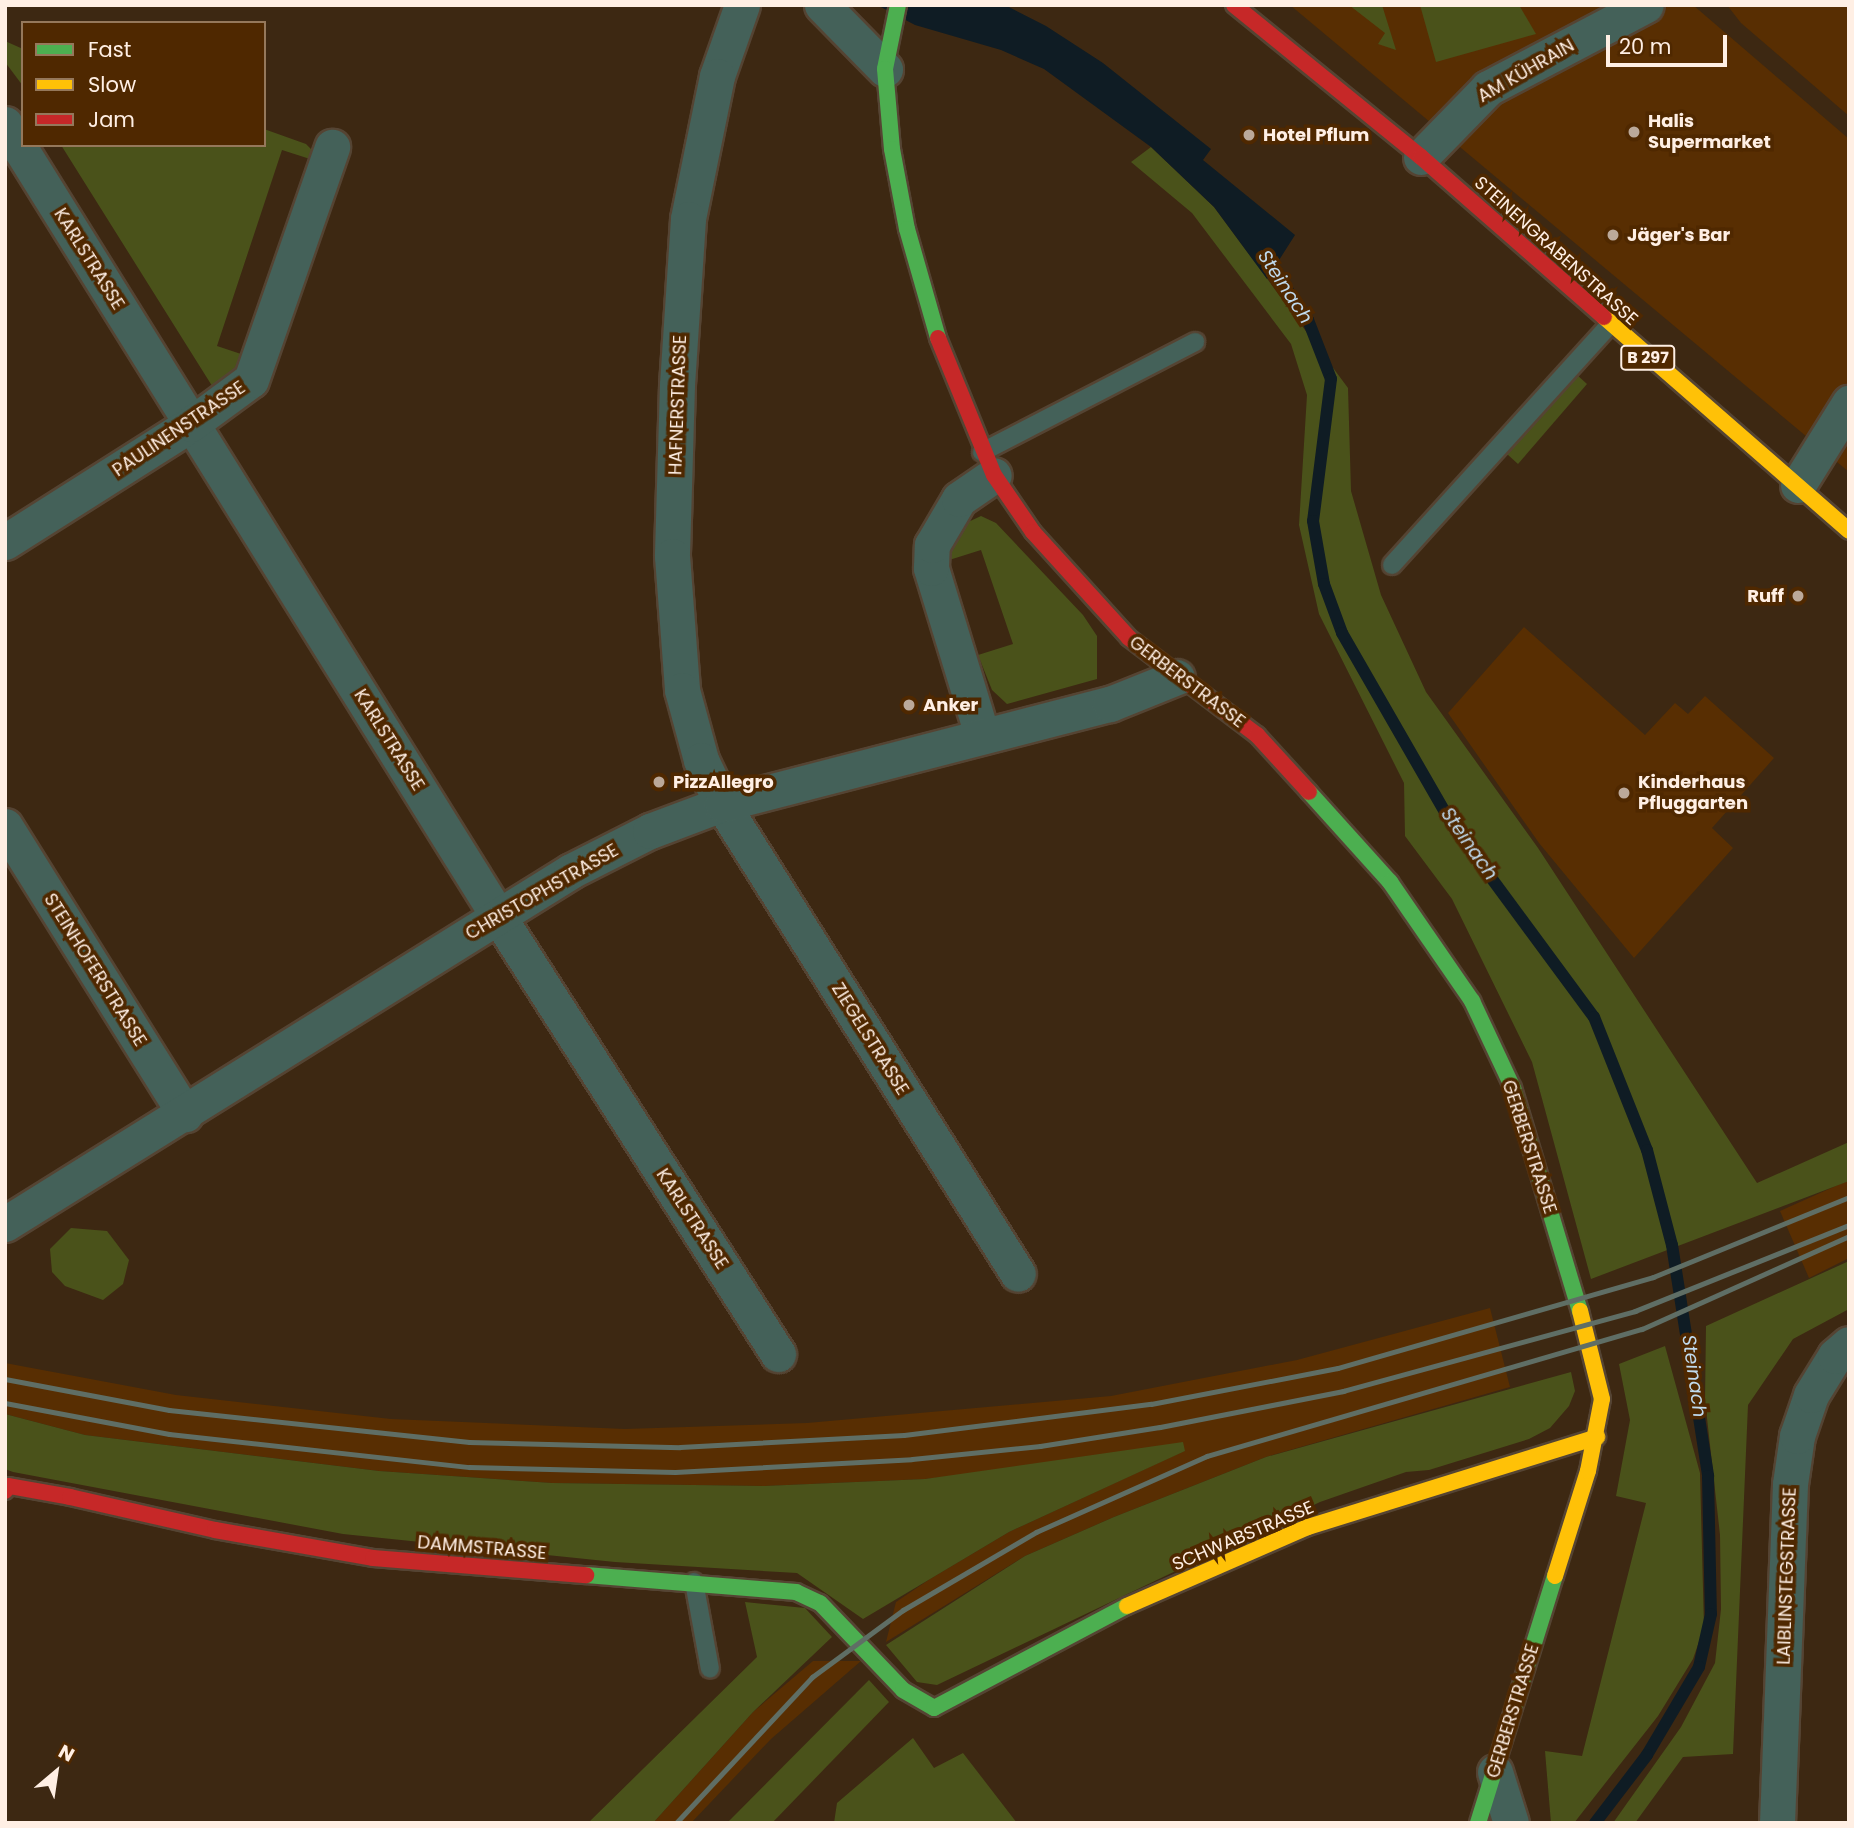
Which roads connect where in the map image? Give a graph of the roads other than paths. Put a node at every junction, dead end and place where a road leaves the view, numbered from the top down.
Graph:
1 (742, 5) edge
2 (822, 5) edge
3 (1234, 5) edge
4 (1646, 5) edge
5 (895, 13) edge
6 (885, 69) junction
7 (5, 124) edge
8 (331, 147) dead end
9 (1421, 157) junction
10 (1610, 326) junction
11 (1195, 342) dead end
12 (1849, 403) edge
13 (191, 424) junction
14 (988, 463) junction
15 (1798, 485) junction
16 (1849, 531) edge
17 (5, 542) edge
18 (1392, 565) dead end
19 (1177, 677) junction
20 (982, 735) junction
21 (722, 804) junction
22 (5, 826) edge
23 (498, 916) junction
24 (185, 1114) junction
25 (5, 1224) edge
26 (1018, 1274) dead end
27 (1849, 1344) edge
28 (778, 1354) dead end
29 (1597, 1437) junction
30 (5, 1491) edge
31 (694, 1583) junction
32 (710, 1668) dead end
33 (921, 1704) joint
34 (1495, 1772) junction
35 (1478, 1823) edge
36 (1511, 1823) edge
37 (1777, 1823) edge

1 - 21 street, HAFNERSTRASSE
2 - 6 street
3 - 9 street, STEINENGRABENSTRASSE / B 297
4 - 9 street, AM KÜHRAIN
5 - 6 street, GERBERSTRASSE
6 - 14 street, GERBERSTRASSE
7 - 13 street, KARLSTRASSE
8 - 13 street, PAULINENSTRASSE
9 - 10 street, STEINENGRABENSTRASSE / B 297
10 - 15 street, STEINENGRABENSTRASSE / B 297
10 - 18 lane
11 - 14 lane
12 - 15 street
13 - 17 street, PAULINENSTRASSE
13 - 23 street, KARLSTRASSE
14 - 19 street, GERBERSTRASSE
14 - 20 street
15 - 16 street, STEINENGRABENSTRASSE / B 297
19 - 20 street, CHRISTOPHSTRASSE
19 - 29 street, GERBERSTRASSE
20 - 21 street, CHRISTOPHSTRASSE
21 - 23 street, CHRISTOPHSTRASSE
21 - 26 street, ZIEGELSTRASSE
22 - 24 street, STEINHOFERSTRASSE
23 - 24 street, CHRISTOPHSTRASSE
23 - 28 street, KARLSTRASSE
24 - 25 street, CHRISTOPHSTRASSE
27 - 37 street, LAIBLINSTEGSTRASSE
29 - 33 street, SCHWABSTRASSE
29 - 34 street, GERBERSTRASSE
30 - 31 street, DAMMSTRASSE
31 - 32 lane
31 - 33 street, DAMMSTRASSE
34 - 35 street, GERBERSTRASSE
34 - 36 street

